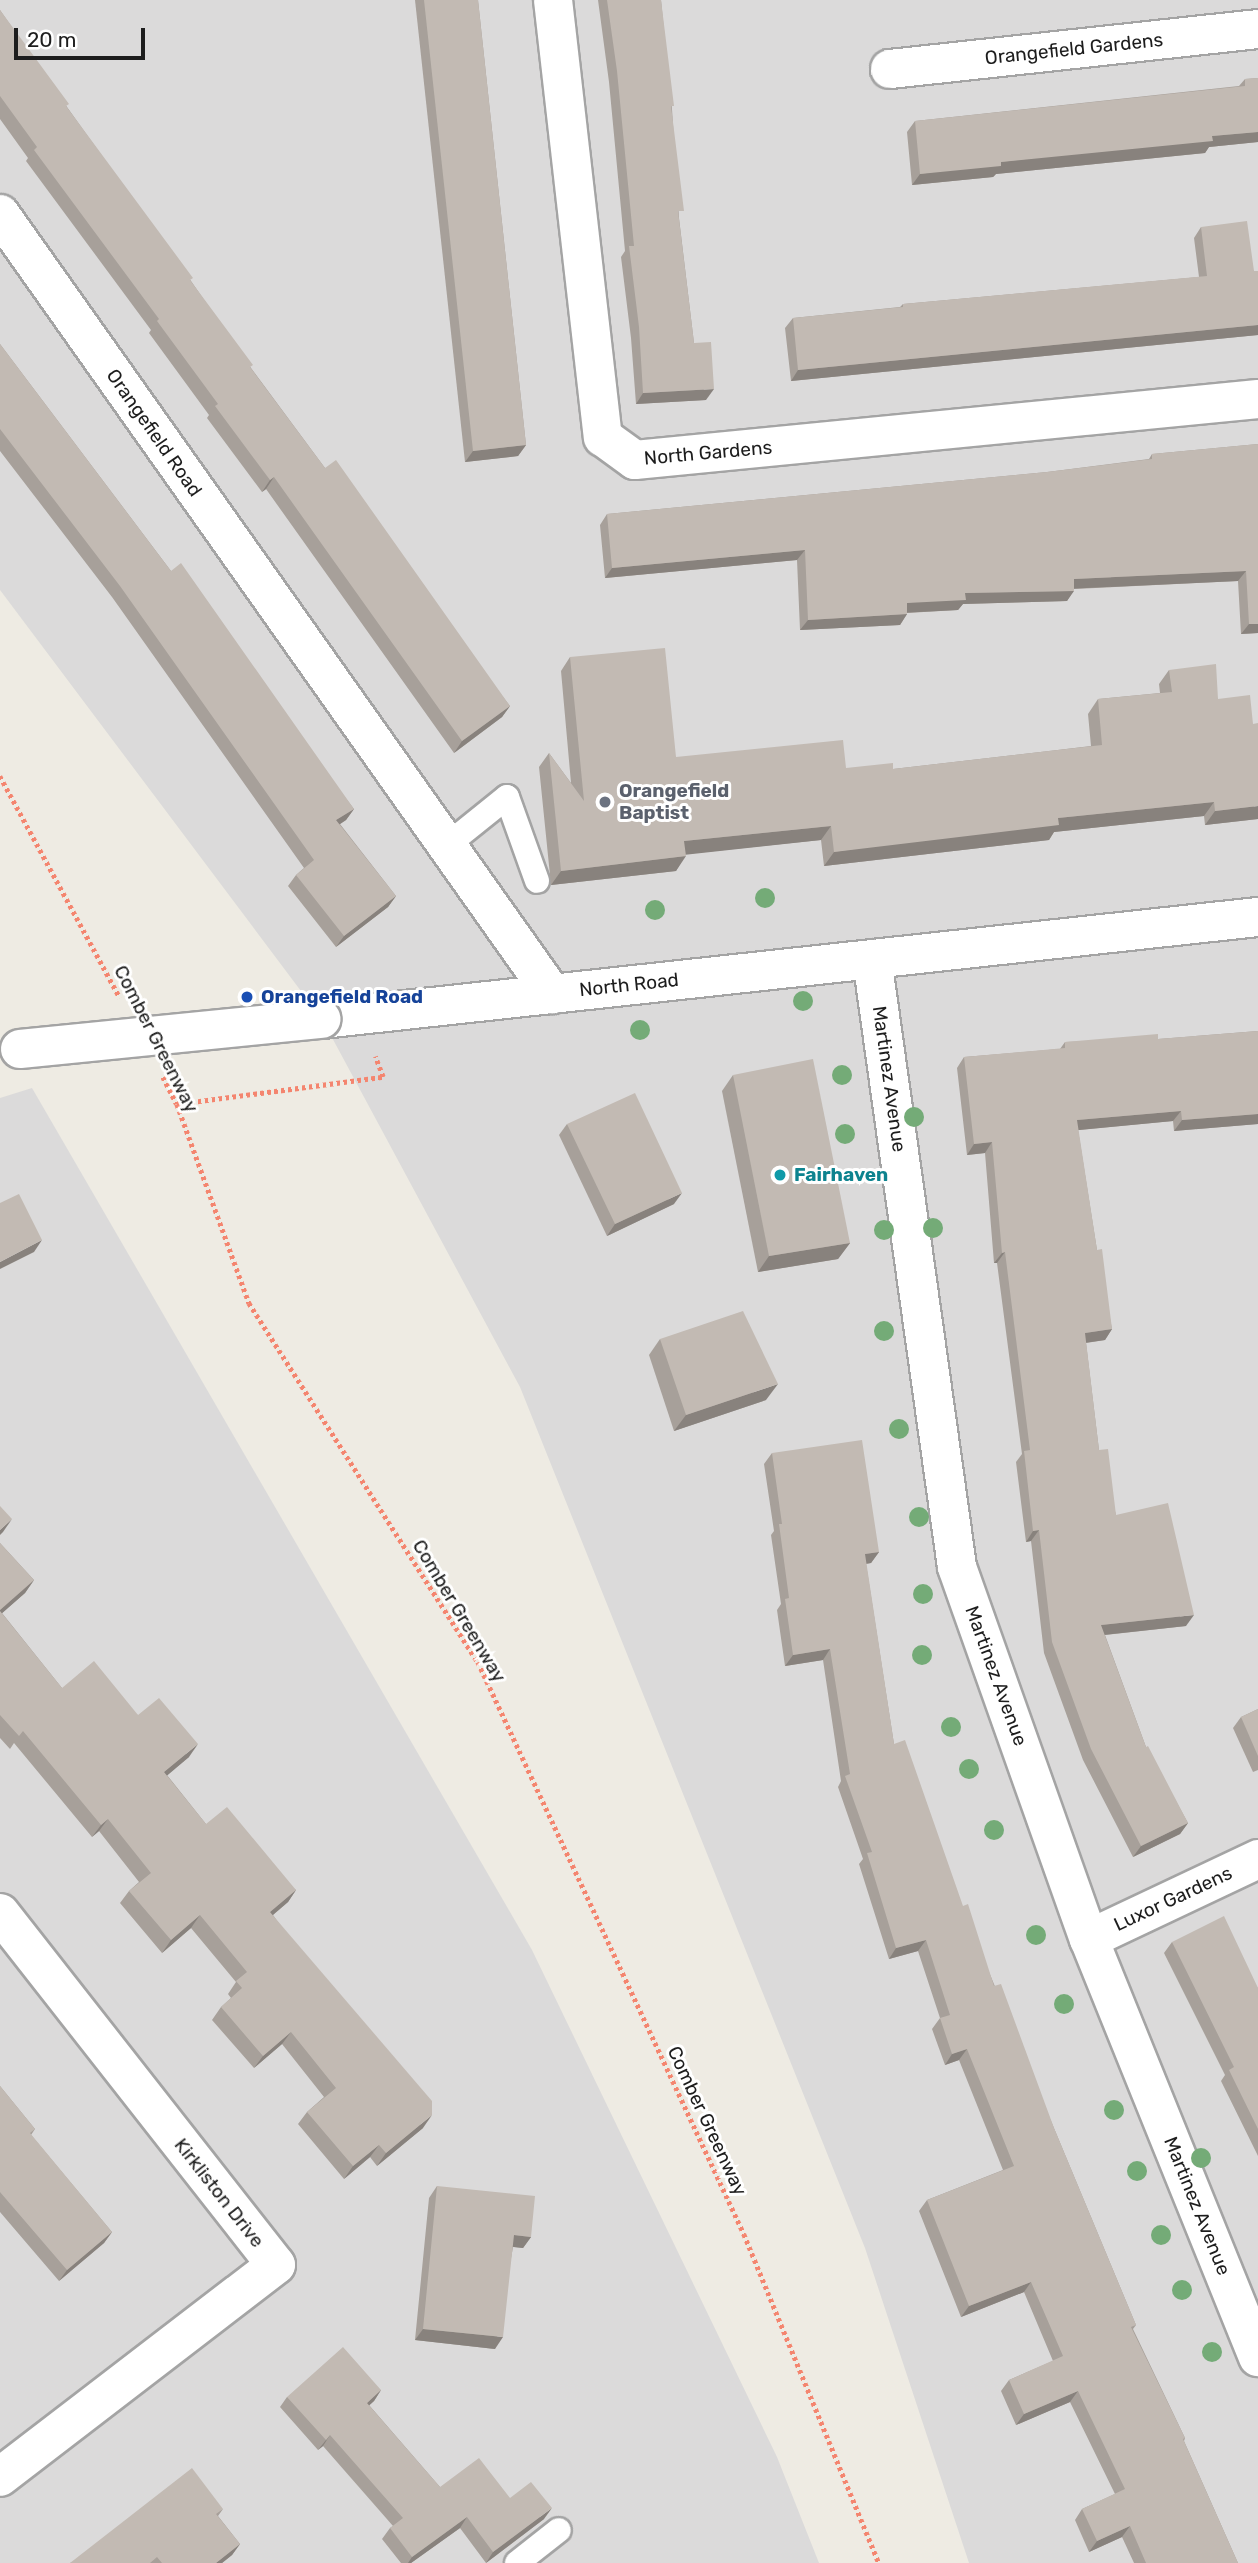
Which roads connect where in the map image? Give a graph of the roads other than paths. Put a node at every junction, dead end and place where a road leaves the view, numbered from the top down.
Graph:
1 (553, 0) edge
2 (1258, 29) edge
3 (890, 69) dead end
4 (0, 214) edge
5 (1258, 399) edge
6 (446, 846) junction
7 (537, 881) dead end
8 (1258, 917) edge
9 (872, 959) junction
10 (552, 994) junction
11 (10, 1051) edge
12 (1258, 1859) edge
13 (0, 1913) edge
14 (1089, 1939) junction
15 (1258, 2357) edge
16 (0, 2477) edge
17 (559, 2530) dead end
18 (517, 2563) edge

1 - 5 street, North Gardens
2 - 3 street, Orangefield Gardens
4 - 6 street, Orangefield Road
6 - 7 lane
6 - 10 street, Orangefield Road
8 - 9 street, North Road
9 - 10 street, North Road
9 - 14 street, Martinez Avenue
10 - 11 street, North Road, bridge
12 - 14 street, Luxor Gardens
13 - 16 street, Kirkliston Drive
14 - 15 street, Martinez Avenue
17 - 18 lane

